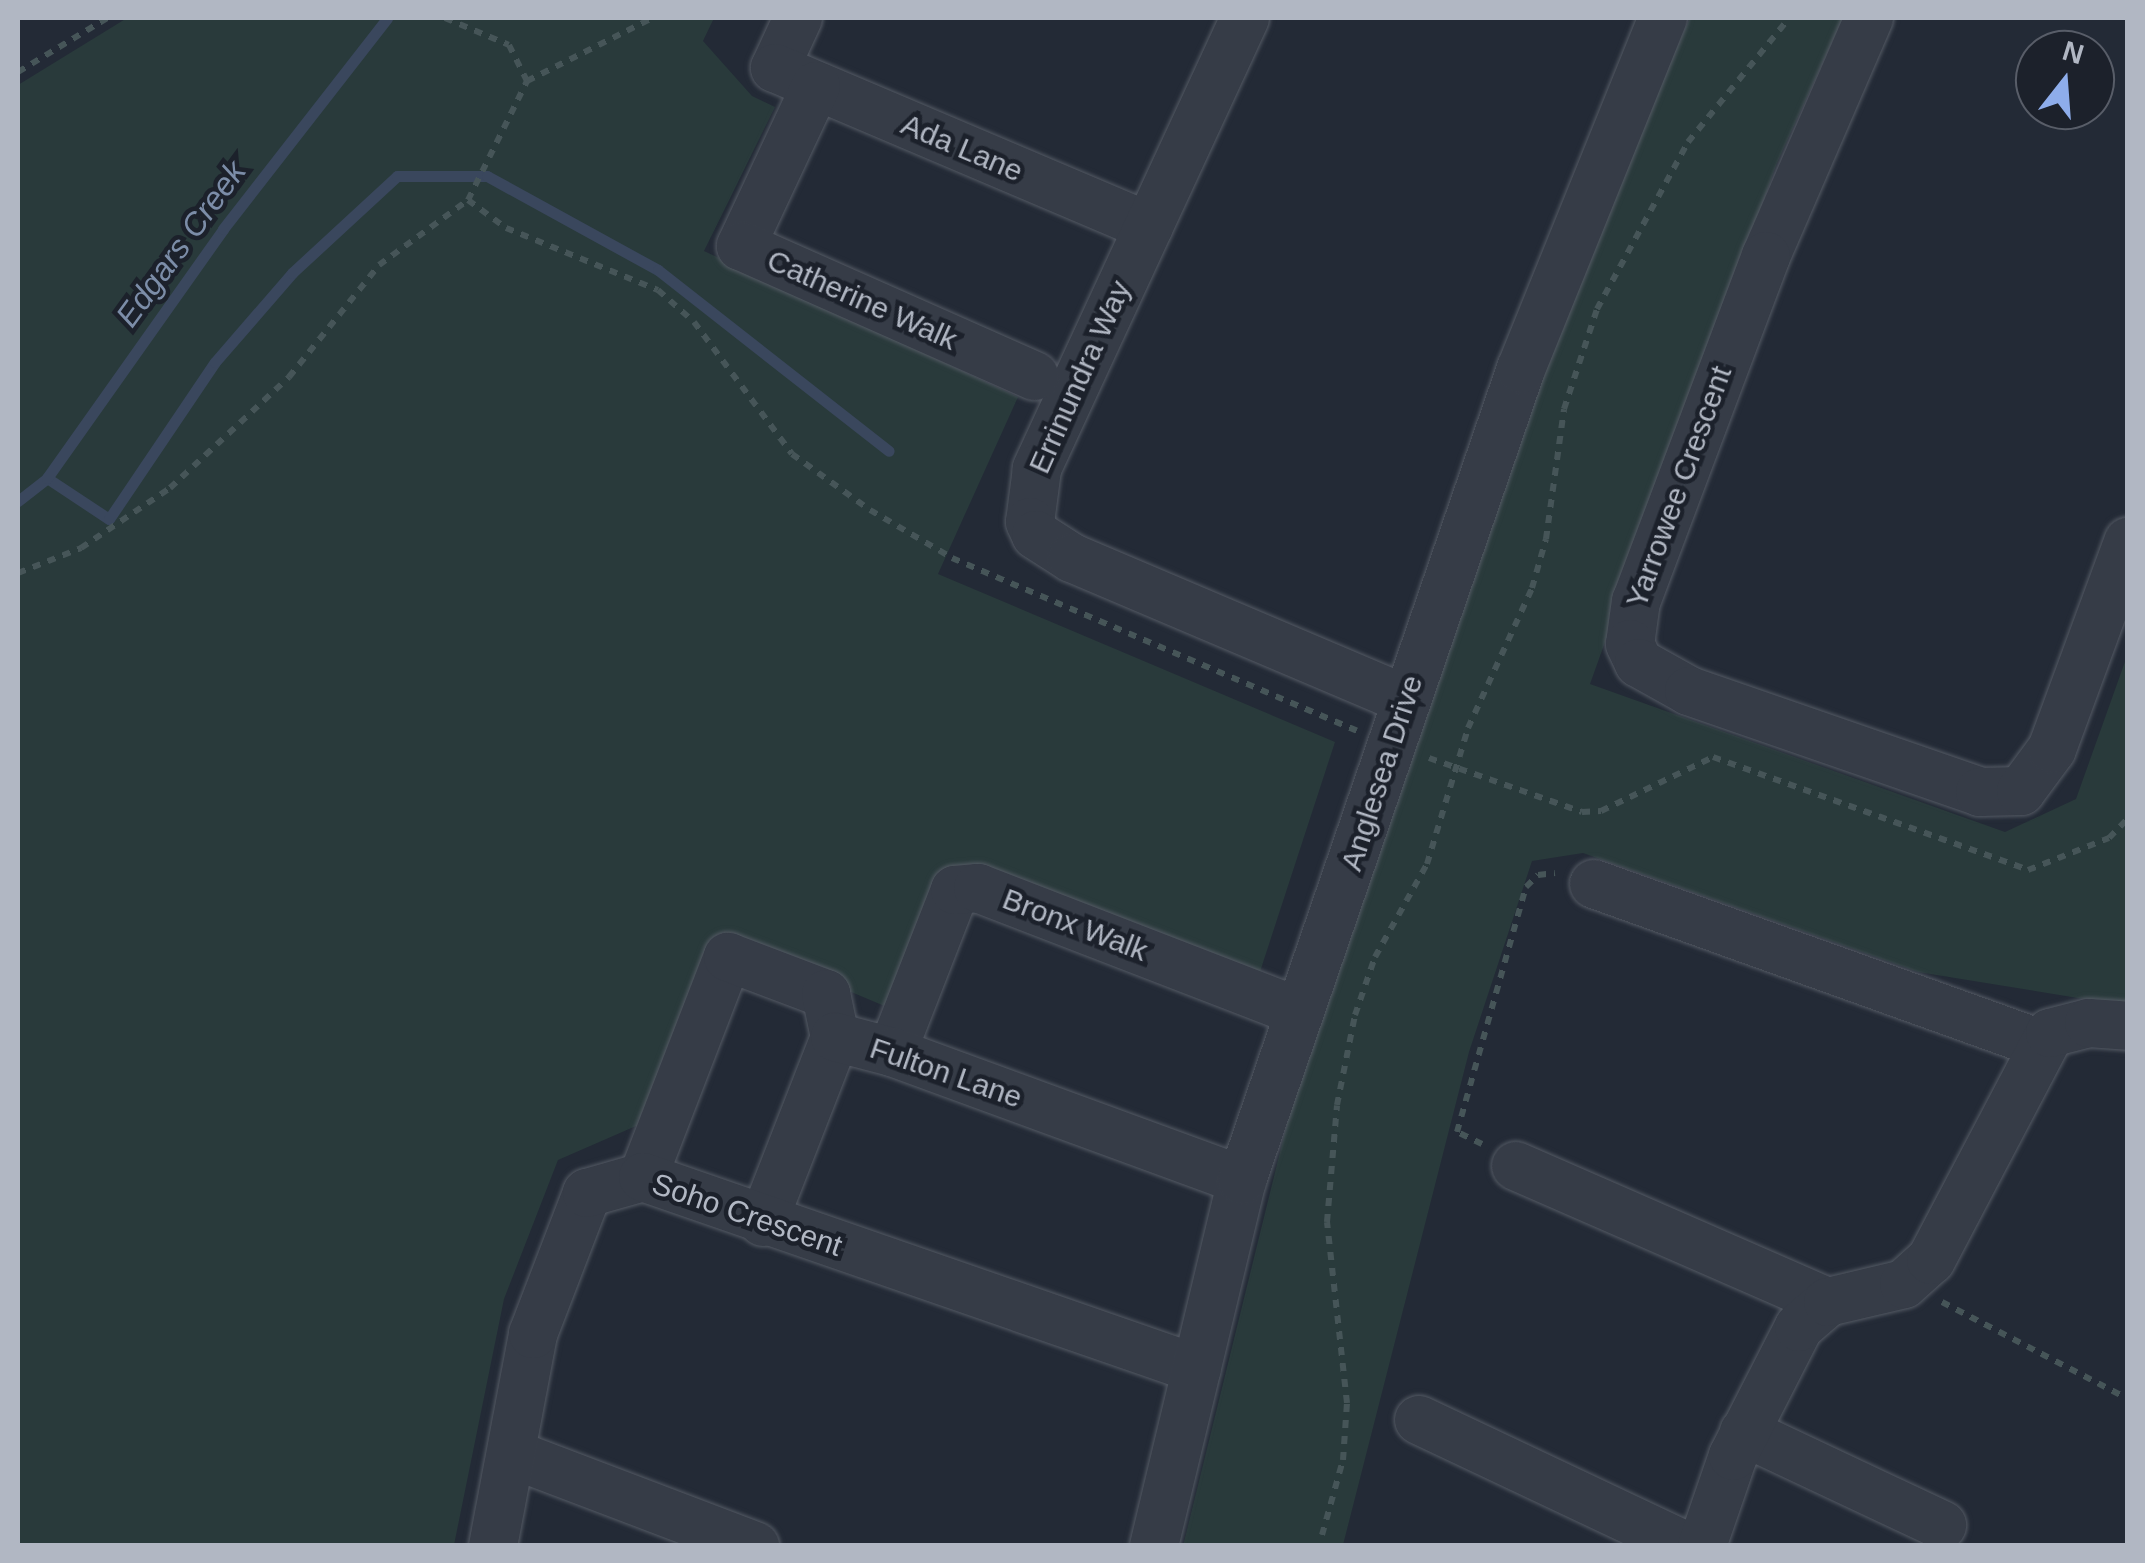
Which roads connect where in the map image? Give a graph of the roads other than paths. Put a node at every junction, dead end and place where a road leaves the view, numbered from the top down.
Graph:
1 (798, 18) edge
2 (1245, 18) edge
3 (1663, 18) edge
4 (1868, 18) edge
5 (795, 77) junction
6 (1149, 227) junction
7 (1036, 376) dead end
8 (2128, 542) edge
9 (1398, 722) junction
10 (1594, 884) road end
11 (1299, 1012) junction
12 (2128, 1026) edge
13 (835, 1037) junction
14 (2040, 1044) junction
15 (892, 1052) junction
16 (1516, 1166) road end
17 (643, 1176) junction
18 (1242, 1180) junction
19 (764, 1222) junction
20 (1828, 1302) junction
21 (1197, 1368) junction
22 (1419, 1420) dead end
23 (1744, 1432) junction
24 (515, 1456) junction
25 (1942, 1526) dead end
26 (494, 1546) edge
27 (756, 1546) edge
28 (1154, 1546) edge
29 (1686, 1546) edge
30 (1702, 1546) edge

1 - 5 street
2 - 6 street, Errinundra Way
3 - 9 street, Anglesea Drive
4 - 8 street, Yarrowee Crescent
5 - 6 street, Ada Lane
5 - 7 street, Catherine Walk
6 - 9 street, Errinundra Way
9 - 11 street, Anglesea Drive
10 - 14 street
11 - 15 street, Bronx Walk
11 - 18 street, Anglesea Drive
12 - 14 street
13 - 15 street, Fulton Lane
13 - 17 street
13 - 19 street, Fulton Lane
14 - 20 street
15 - 18 street, Fulton Lane
16 - 20 street
17 - 19 street, Soho Crescent
17 - 24 street, Soho Crescent
18 - 21 street, Anglesea Drive
19 - 21 street, Soho Crescent
20 - 23 street
21 - 28 street, Anglesea Drive
22 - 29 street
23 - 25 street
23 - 30 street
24 - 26 street, Soho Crescent
24 - 27 street

